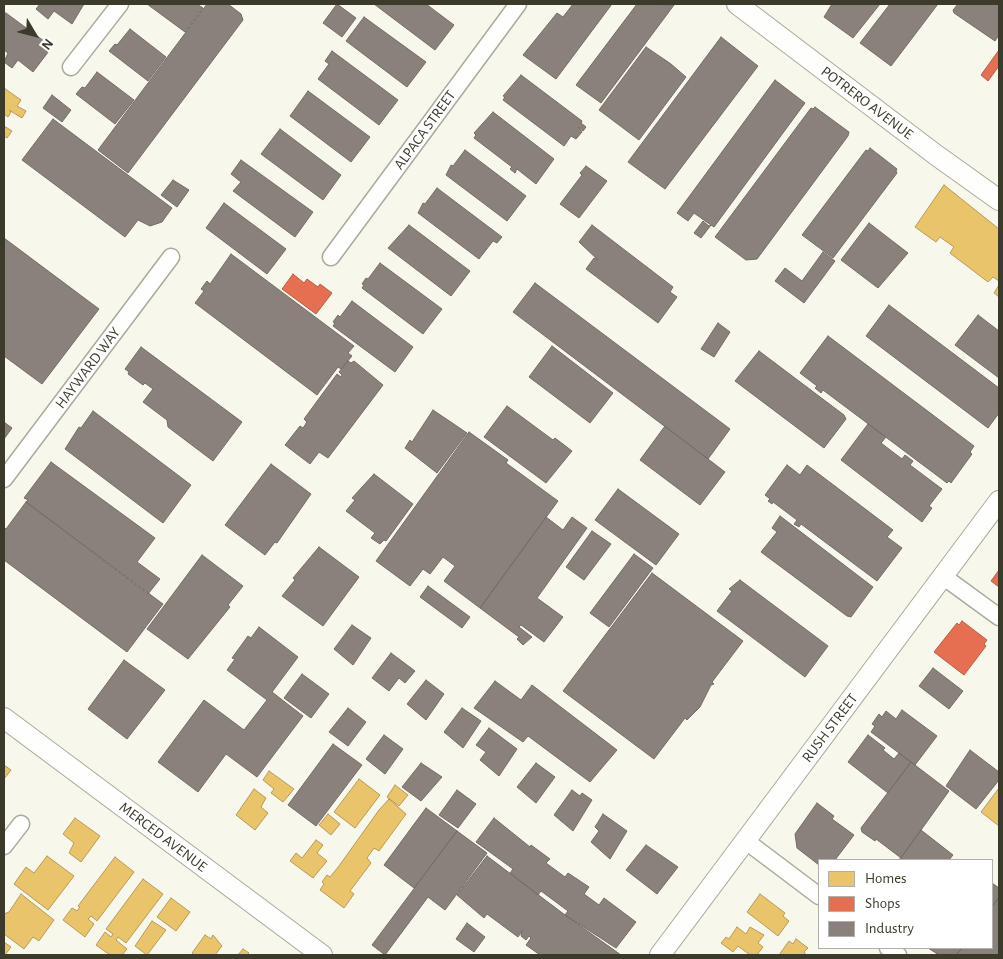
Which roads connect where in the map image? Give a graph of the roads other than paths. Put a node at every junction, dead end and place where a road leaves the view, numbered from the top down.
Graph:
1 (120, 4) edge
2 (518, 4) edge
3 (737, 4) edge
4 (71, 67) dead end
5 (999, 200) edge
6 (171, 257) dead end
7 (331, 257) dead end
8 (4, 479) edge
9 (999, 501) edge
10 (944, 577) junction
11 (999, 617) edge
12 (4, 718) edge
13 (20, 824) dead end
14 (746, 841) junction
15 (4, 846) edge
16 (818, 895) edge
17 (322, 955) edge
18 (660, 955) edge

1 - 4 street
2 - 7 street, ALPACA STREET
3 - 5 street, POTRERO AVENUE
6 - 8 street, HAYWARD WAY
9 - 10 street, RUSH STREET
10 - 11 street
10 - 14 street, RUSH STREET
12 - 17 street, MERCED AVENUE
13 - 15 street
14 - 16 street
14 - 18 street, RUSH STREET

